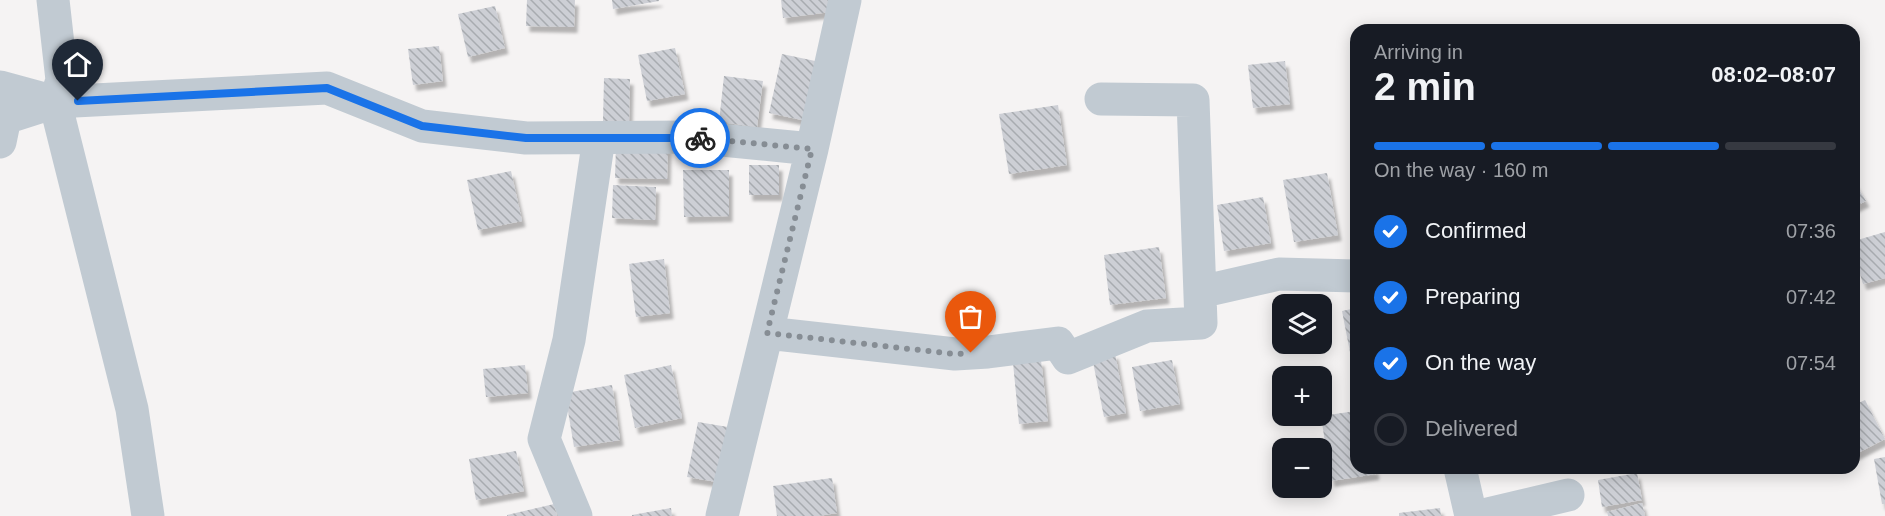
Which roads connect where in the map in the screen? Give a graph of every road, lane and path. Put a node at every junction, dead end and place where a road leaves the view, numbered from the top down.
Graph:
1 (53, 0) edge
2 (845, 0) edge
3 (0, 87) edge
4 (1101, 99) dead end
5 (55, 102) junction
6 (599, 138) junction
7 (0, 142) edge
8 (812, 149) junction
9 (1350, 276) edge
10 (1200, 292) junction
11 (767, 333) junction
12 (1461, 474) edge
13 (1568, 495) dead end
14 (148, 516) edge
15 (576, 516) edge
16 (722, 516) edge
17 (1470, 516) edge
18 (1479, 516) edge

1 - 5 street
2 - 8 street
3 - 5 street
4 - 10 street
5 - 6 street
5 - 7 street
5 - 14 street
6 - 8 street
6 - 15 street
8 - 11 street
9 - 10 street
10 - 11 street
11 - 16 street
12 - 17 street
13 - 18 street

